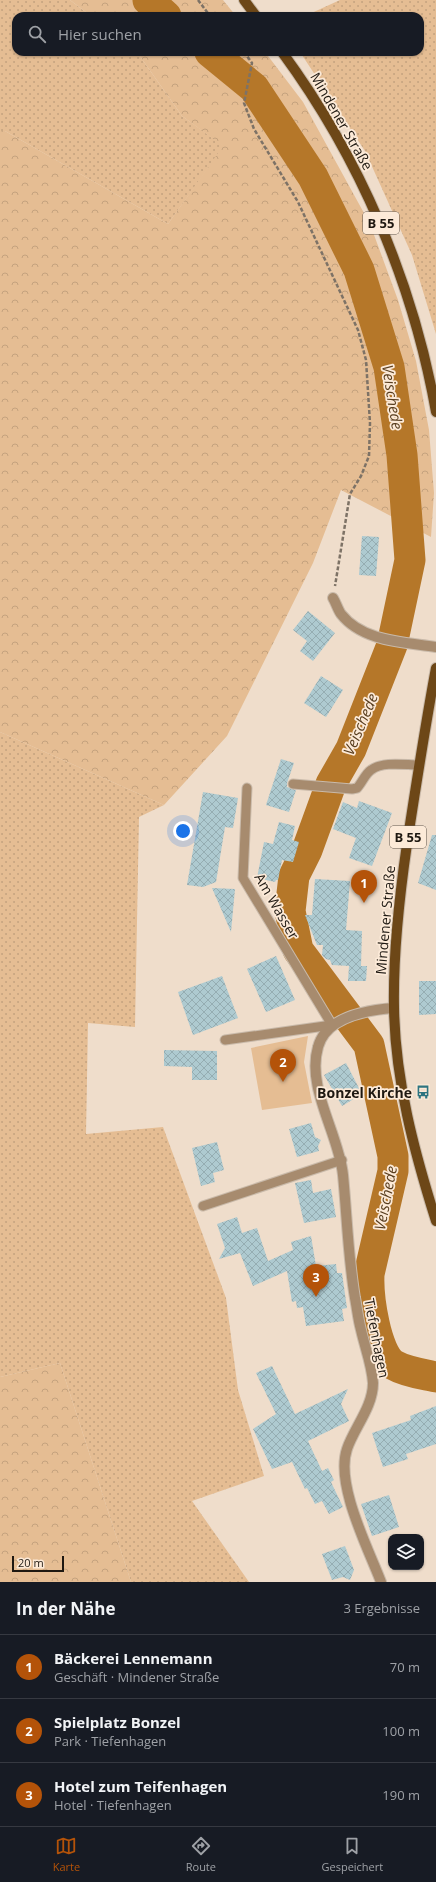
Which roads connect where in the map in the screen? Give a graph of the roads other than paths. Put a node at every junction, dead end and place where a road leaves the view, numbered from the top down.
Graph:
1 (244, 0) edge
2 (253, 12) edge
3 (285, 56) edge
4 (436, 412) edge
5 (333, 598) road end
6 (436, 647) edge
7 (436, 668) edge
8 (418, 765) junction
9 (293, 784) dead end
10 (246, 788) dead end
11 (394, 1008) junction
12 (336, 1024) junction
13 (225, 1040) dead end
14 (342, 1160) junction
15 (203, 1206) dead end
16 (436, 1221) edge
17 (381, 1582) edge

1 - 2 main road
3 - 4 main road, Mindener Straße / B 55
5 - 6 street
7 - 8 main road, Mindener Straße / B 55
8 - 9 lane
8 - 11 main road, Mindener Straße / B 55
10 - 12 lane, Am Wasser
11 - 12 street
11 - 16 main road, Mindener Straße / B 55
12 - 13 lane
12 - 14 street, Tiefenhagen
14 - 15 lane
14 - 17 street, Tiefenhagen

